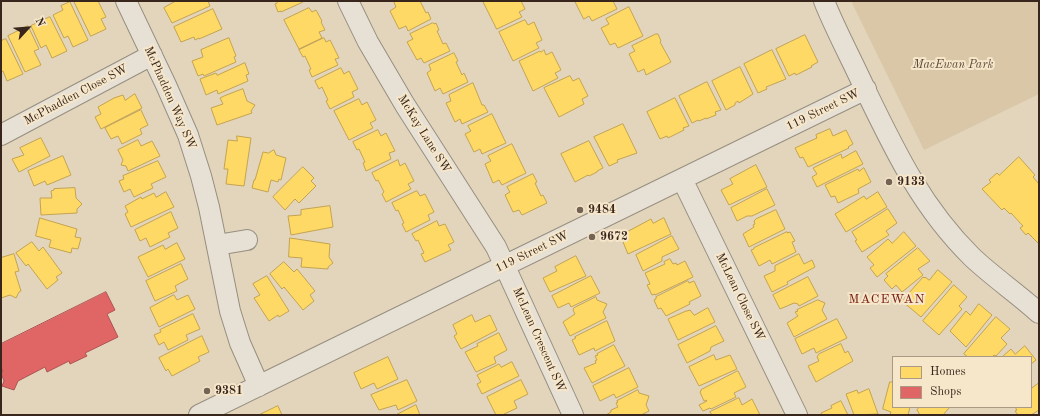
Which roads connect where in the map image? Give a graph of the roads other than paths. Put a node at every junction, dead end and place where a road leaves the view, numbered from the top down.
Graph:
1 (126, 1) edge
2 (348, 1) edge
3 (824, 1) edge
4 (152, 55) junction
5 (866, 89) junction
6 (1, 135) edge
7 (682, 179) junction
8 (247, 240) dead end
9 (217, 245) junction
10 (505, 265) junction
11 (1039, 313) edge
12 (259, 386) junction
13 (199, 415) edge
14 (574, 415) edge
15 (797, 415) edge

1 - 4 street, McPhadden Way SW
2 - 10 street, McKay Lane SW
3 - 5 street
4 - 6 street, McPhadden Close SW
4 - 9 street, McPhadden Way SW
5 - 7 street, 119 Street SW
5 - 11 street
7 - 10 street, 119 Street SW
7 - 15 street, McLean Close SW
8 - 9 street
9 - 12 street, McPhadden Way SW
10 - 12 street, 119 Street SW
10 - 14 street, McLean Crescent SW
12 - 13 street, 119 Street SW

